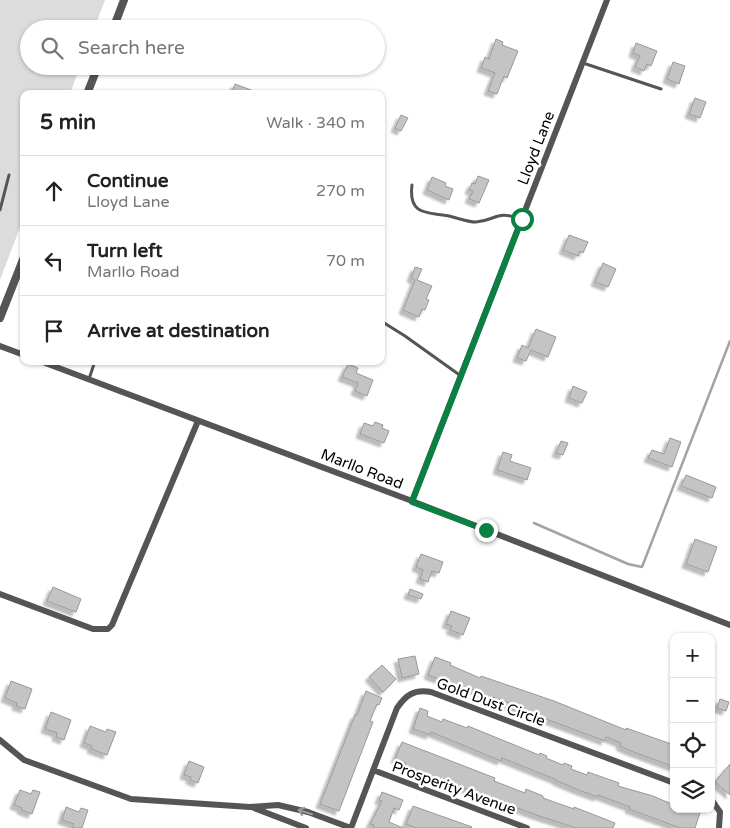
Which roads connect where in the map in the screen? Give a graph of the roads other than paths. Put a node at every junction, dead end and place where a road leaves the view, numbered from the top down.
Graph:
1 (124, 0) edge
2 (607, 0) edge
3 (116, 20) edge
4 (582, 63) junction
5 (94, 75) edge
6 (661, 89) dead end
7 (89, 90) edge
8 (9, 175) dead end
9 (412, 184) dead end
10 (0, 210) edge
11 (522, 219) junction
12 (20, 267) edge
13 (0, 318) edge
14 (385, 324) edge
15 (0, 346) edge
16 (20, 354) edge
17 (50, 365) edge
18 (94, 365) edge
19 (461, 376) junction
20 (88, 380) junction
21 (198, 421) junction
22 (412, 502) junction
23 (0, 594) edge
24 (730, 625) edge
25 (1, 742) edge
26 (373, 770) junction
27 (670, 782) edge
28 (715, 805) edge
29 (250, 807) junction
30 (306, 828) edge
31 (351, 828) edge
32 (527, 828) edge
33 (718, 828) edge

1 - 3 street
2 - 4 street, Lloyd Lane
4 - 6 lane
4 - 11 street, Lloyd Lane
5 - 7 street
8 - 10 lane
9 - 11 lane
11 - 19 street, Lloyd Lane
12 - 13 street
14 - 19 lane
15 - 16 street
17 - 20 street, Marllo Road
18 - 20 lane
19 - 22 street, Lloyd Lane
20 - 21 street, Marllo Road
21 - 22 street, Marllo Road
21 - 23 street
22 - 24 street, Marllo Road
25 - 29 street
26 - 27 street, Gold Dust Circle
26 - 31 street, Gold Dust Circle
26 - 32 street, Prosperity Avenue
28 - 33 street
29 - 30 street
31 -> 29 street

